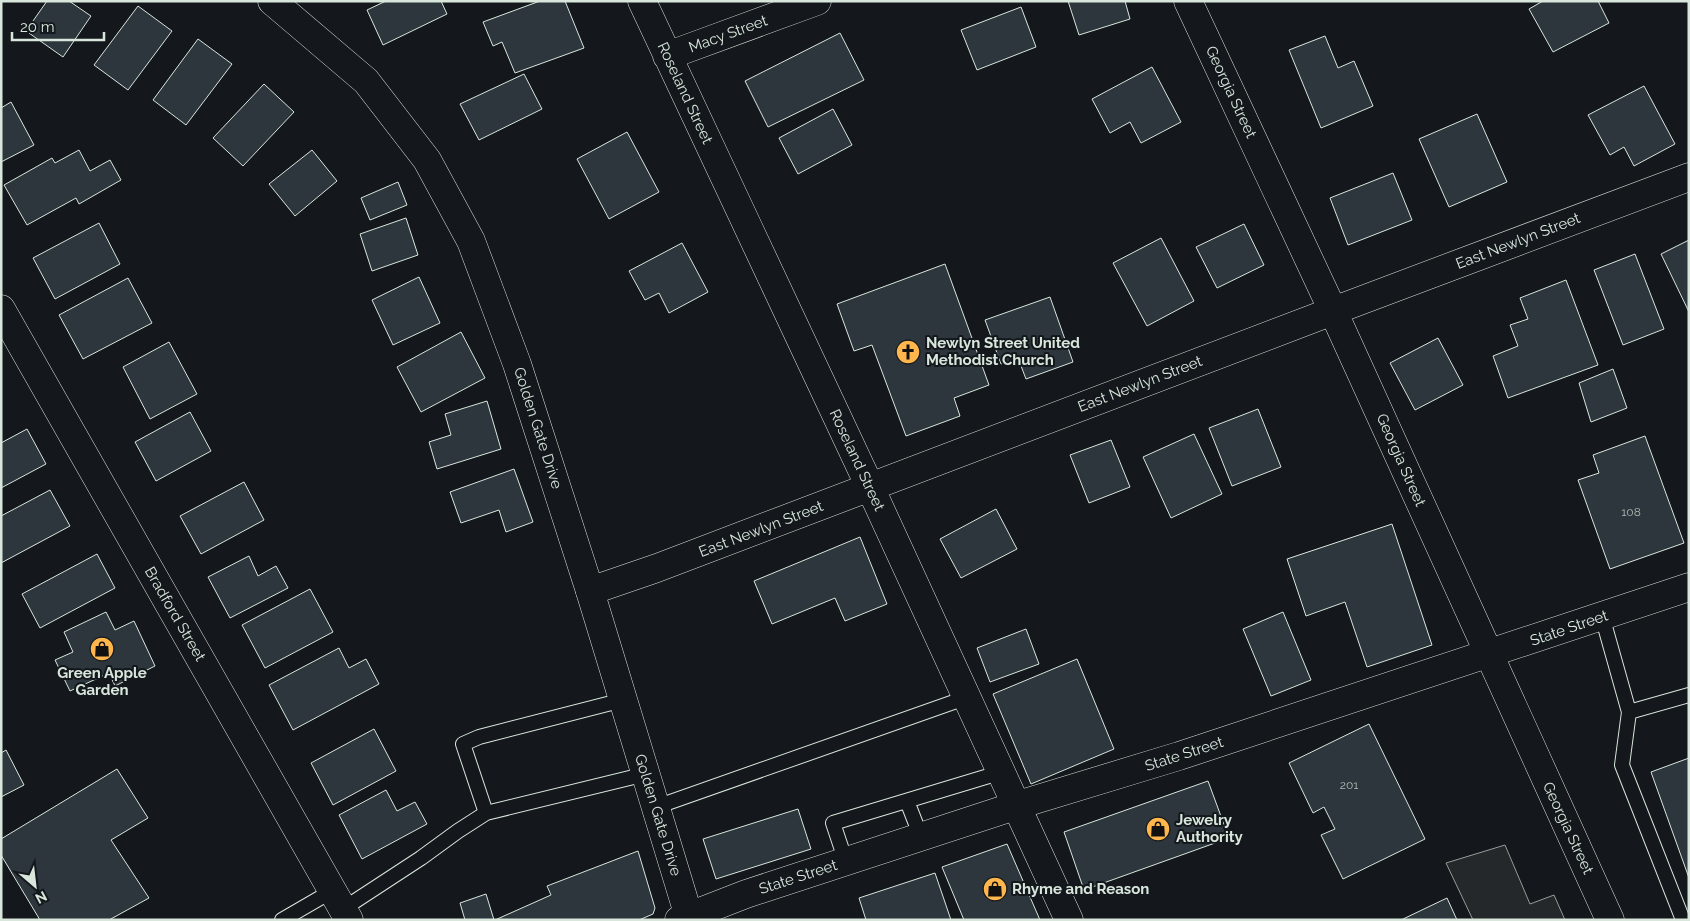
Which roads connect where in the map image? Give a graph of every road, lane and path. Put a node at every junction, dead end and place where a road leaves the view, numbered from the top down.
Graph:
1 (272, 1) edge
2 (642, 1) edge
3 (817, 1) edge
4 (1188, 1) edge
5 (667, 56) junction
6 (1689, 178) edge
7 (1, 309) edge
8 (1333, 311) junction
9 (870, 487) junction
10 (1689, 587) edge
11 (590, 590) junction
12 (1602, 616) junction
13 (1489, 654) junction
14 (1689, 695) edge
15 (968, 697) junction
16 (623, 700) junction
17 (1629, 712) junction
18 (1002, 772) junction
19 (646, 774) junction
20 (907, 801) junction
21 (1018, 806) junction
22 (656, 807) junction
23 (486, 814) junction
24 (921, 837) junction
25 (846, 862) junction
26 (341, 907) edge
27 (686, 918) edge
28 (282, 920) edge
29 (1069, 920) edge
30 (1610, 920) edge
31 (1683, 920) edge

1 - 11 street, Golden Gate Drive
2 - 5 street, Roseland Street
3 - 5 street, Macy Street
4 - 8 street, Georgia Street
5 - 9 street, Roseland Street
6 - 8 street, East Newlyn Street
7 - 26 street, Bradford Street
8 - 9 street, East Newlyn Street
8 - 13 street, Georgia Street
9 - 11 street, East Newlyn Street
9 - 15 street, Roseland Street
10 - 12 street, State Street
11 - 16 street, Golden Gate Drive
12 - 13 street, State Street
12 - 17 lane
13 - 21 street, State Street
13 - 30 street, Georgia Street
14 - 17 lane
15 - 18 street, Roseland Street
15 - 22 lane
16 - 19 street, Golden Gate Drive
16 - 23 lane
17 - 31 lane
18 - 20 lane
18 - 21 street, Roseland Street
19 - 22 street, Golden Gate Drive
19 - 23 lane
20 - 24 lane
20 - 25 lane
21 - 24 street, State Street
21 - 29 street, Roseland Street
22 - 27 street, Golden Gate Drive
23 - 26 lane
24 - 25 street, State Street
25 - 27 street, State Street
26 - 28 lane

